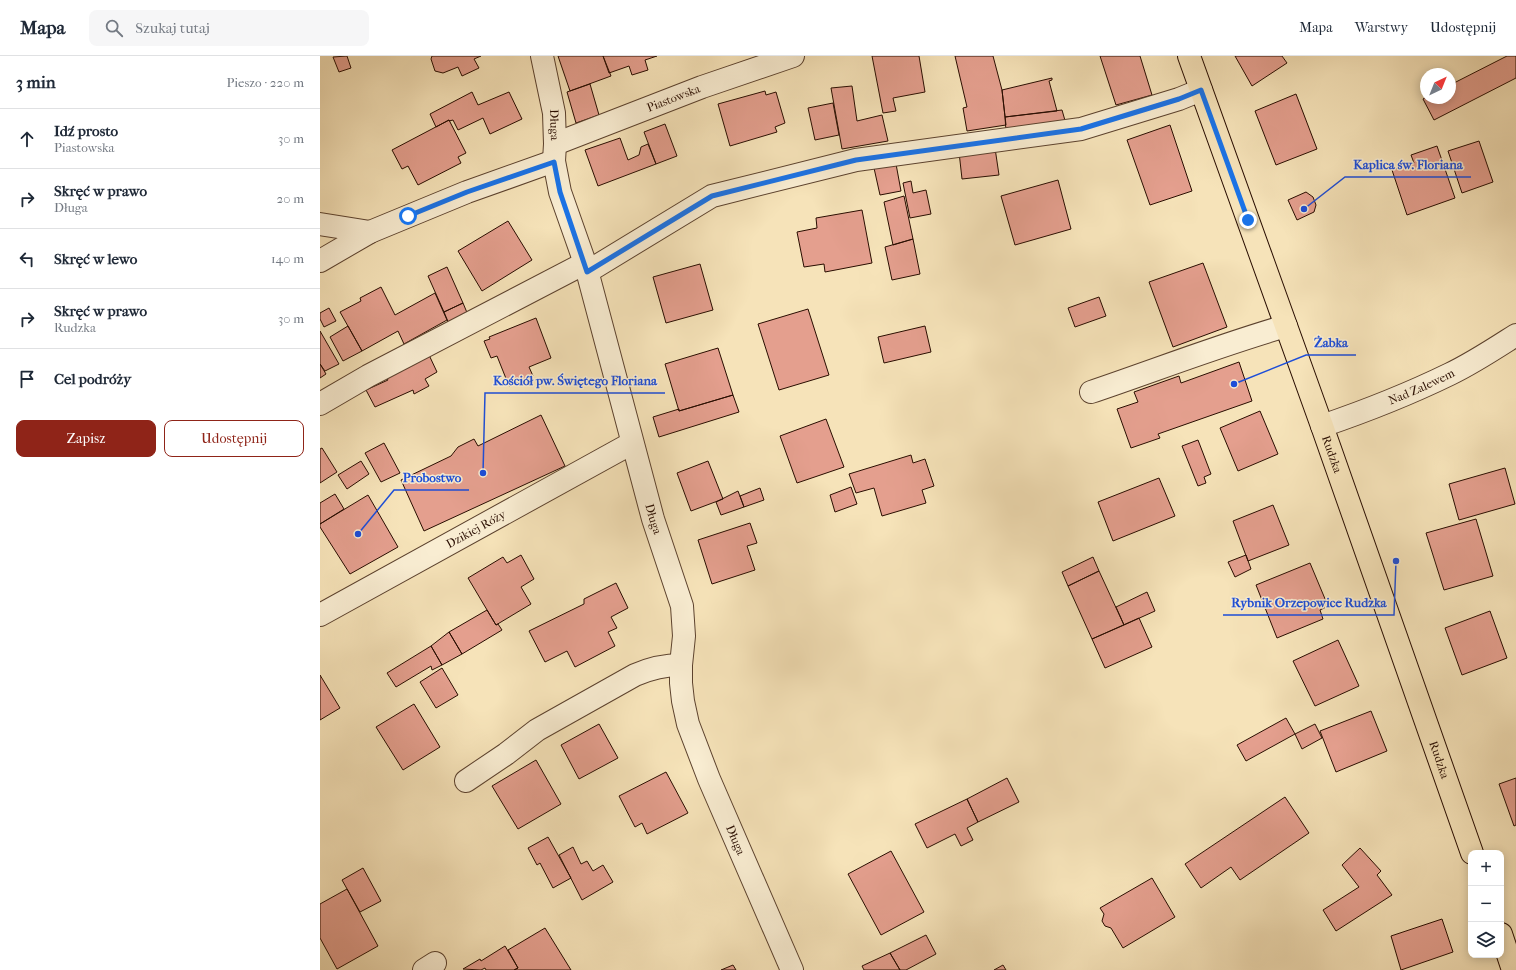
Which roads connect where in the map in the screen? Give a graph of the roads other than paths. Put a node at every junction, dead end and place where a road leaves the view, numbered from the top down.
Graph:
1 (542, 56) edge
2 (793, 56) edge
3 (1189, 56) edge
4 (1201, 90) junction
5 (555, 153) junction
6 (320, 224) edge
7 (370, 232) junction
8 (320, 261) edge
9 (586, 268) junction
10 (1286, 326) junction
11 (1516, 335) edge
12 (1091, 392) dead end
13 (320, 404) edge
14 (1322, 426) junction
15 (632, 443) junction
16 (320, 615) edge
17 (681, 665) junction
18 (466, 781) dead end
19 (1471, 850) edge
20 (1504, 943) edge
21 (792, 970) edge
22 (1513, 970) edge

1 - 5 street, Długa
2 - 5 street, Piastowska
3 - 4 main road, Rudzka
4 - 9 street
4 - 10 main road, Rudzka
5 - 7 street, Piastowska
5 - 9 street, Długa
6 - 7 street
7 - 8 street, Piastowska
9 - 13 street
9 - 15 street, Długa
10 - 12 street
10 - 14 main road, Rudzka
11 - 14 street, Nad Zalewem
14 - 19 main road, Rudzka
15 - 16 street, Dzikiej Róży
15 - 17 street, Długa
17 - 18 street
17 - 21 street, Długa
20 - 22 main road

